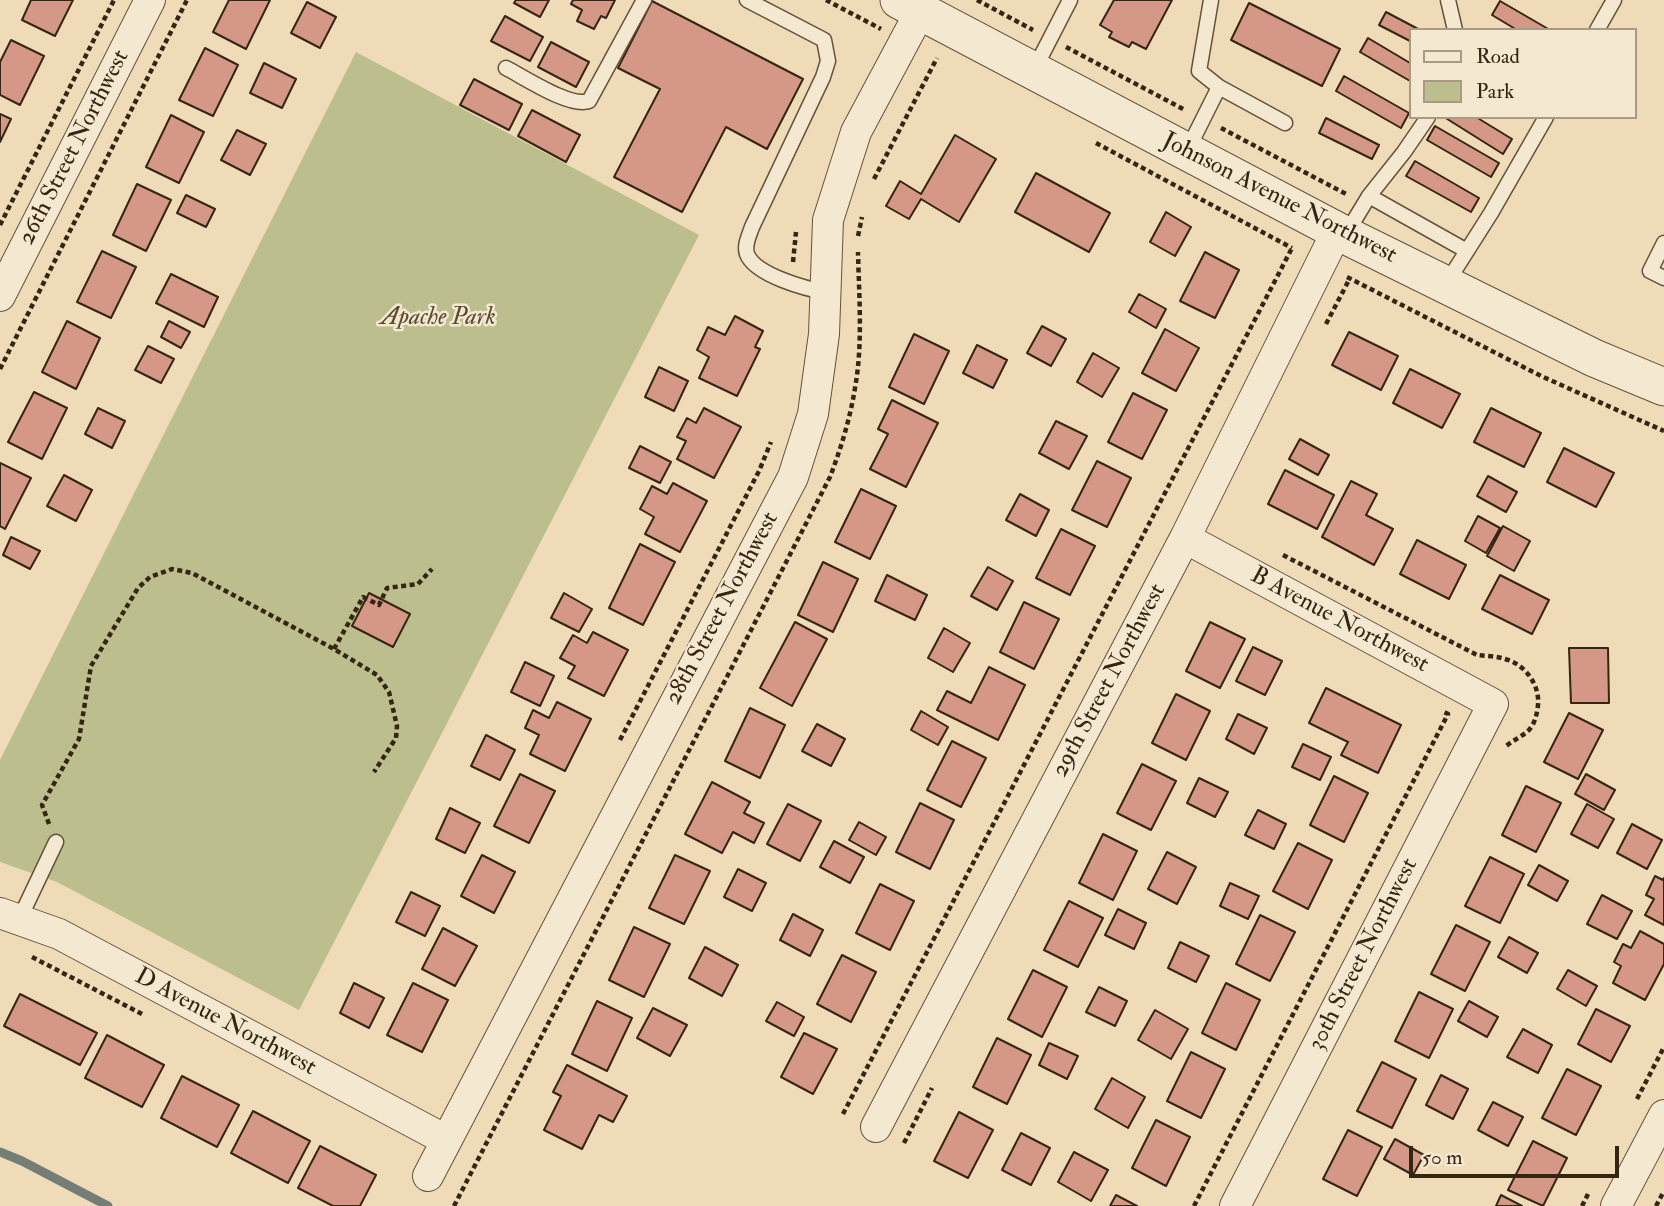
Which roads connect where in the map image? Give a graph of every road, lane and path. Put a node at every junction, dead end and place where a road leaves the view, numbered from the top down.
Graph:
1 (114, 0) edge
2 (150, 0) edge
3 (187, 0) edge
4 (644, 0) edge
5 (747, 0) edge
6 (826, 0) edge
7 (977, 0) edge
8 (1070, 0) edge
9 (1212, 0) edge
10 (1448, 0) edge
11 (1614, 0) edge
12 (910, 6) edge
13 (1454, 28) edge
14 (1598, 28) edge
15 (881, 38) dead end
16 (1050, 39) junction
17 (932, 55) dead end
18 (946, 63) dead end
19 (506, 68) dead end
20 (1033, 71) junction
21 (1219, 88) junction
22 (1203, 119) junction
23 (1428, 119) edge
24 (1545, 119) edge
25 (1285, 123) dead end
26 (1087, 139) dead end
27 (1186, 152) junction
28 (1367, 200) junction
29 (0, 225) edge
30 (798, 225) dead end
31 (1341, 233) junction
32 (1664, 243) edge
33 (1292, 248) junction
34 (1467, 250) junction
35 (1299, 252) dead end
36 (1343, 275) dead end
37 (1350, 278) junction
38 (1664, 278) edge
39 (792, 284) junction
40 (1446, 285) junction
41 (825, 292) junction
42 (0, 296) edge
43 (1324, 327) dead end
44 (0, 369) edge
45 (1664, 387) edge
46 (1664, 430) edge
47 (774, 436) dead end
48 (1185, 538) junction
49 (1271, 549) dead end
50 (432, 569) dead end
51 (334, 649) junction
52 (1493, 704) joint
53 (1436, 708) dead end
54 (618, 743) dead end
55 (1499, 758) dead end
56 (374, 772) dead end
57 (56, 842) joint
58 (9, 916) edge
59 (935, 1082) dead end
60 (843, 1114) dead end
61 (1664, 1115) edge
62 (876, 1126) dead end
63 (446, 1140) junction
64 (904, 1143) dead end
65 (428, 1176) dead end
66 (1664, 1191) edge
67 (1194, 1206) edge
68 (1235, 1206) edge
69 (1616, 1206) edge
70 (1656, 1206) edge

1 - 29 path
2 - 42 street, 26th Street Northwest
3 - 44 path
4 - 19 lane
5 - 39 lane
6 - 15 path
7 - 16 path
8 - 16 lane
9 - 21 lane
10 - 13 lane
11 - 14 lane
12 - 20 street, Johnson Avenue Northwest
12 - 41 street, 28th Street Northwest
16 - 20 lane
16 - 22 path
17 - 18 path
20 - 27 street, Johnson Avenue Northwest
21 - 22 lane
21 - 25 lane
22 - 27 lane
22 - 28 path
23 - 28 lane
24 - 34 lane
26 - 33 path
27 - 31 street, Johnson Avenue Northwest
28 - 31 lane
28 - 34 lane
30 - 39 path
31 - 40 street, Johnson Avenue Northwest
31 - 48 street, 29th Street Northwest
32 - 38 lane
33 - 35 path
33 - 60 path
34 - 40 lane
36 - 37 path
37 - 43 path
37 - 46 path
39 - 41 lane
40 - 45 street, Johnson Avenue Northwest
41 - 63 street, 28th Street Northwest
47 - 54 path
48 - 52 street, B Avenue Northwest
48 - 62 street, 29th Street Northwest
49 - 55 path
50 - 51 path
51 - 56 path
51 - 57 path
52 - 68 street, 30th Street Northwest
53 - 67 path
57 - 58 lane
58 - 63 street, D Avenue Northwest
59 - 64 path
61 - 69 street
63 - 65 street, 28th Street Northwest
66 - 70 path

